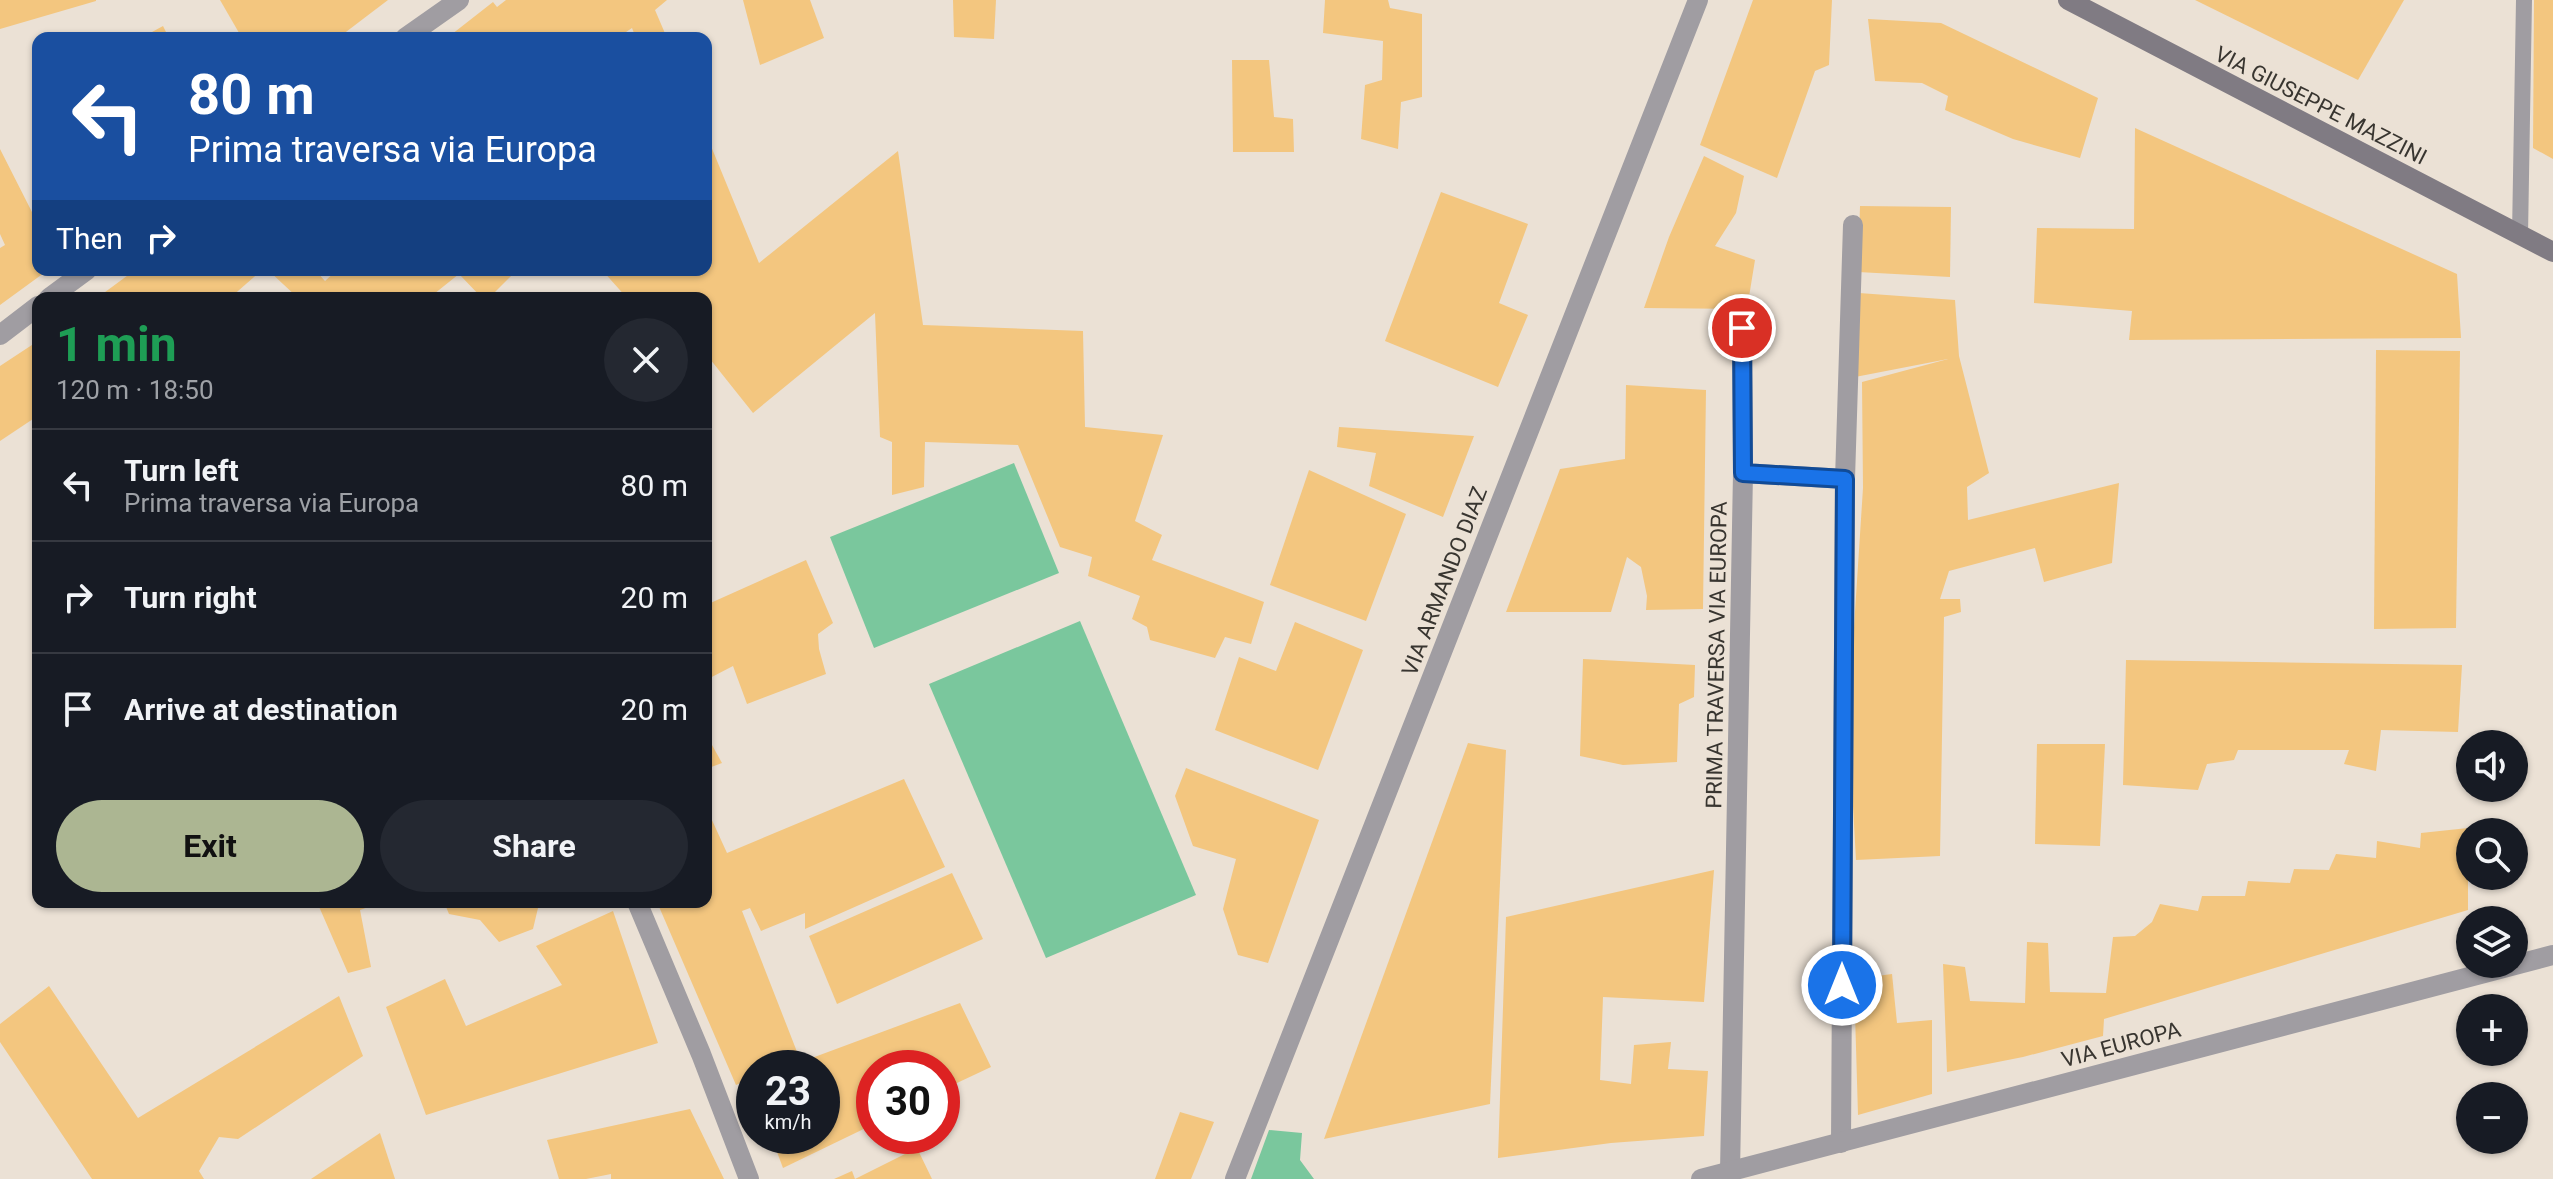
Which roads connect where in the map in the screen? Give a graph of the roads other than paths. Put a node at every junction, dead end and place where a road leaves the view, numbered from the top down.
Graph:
1 (459, 0) edge
2 (1698, 0) edge
3 (2068, 0) edge
4 (2524, 0) edge
5 (414, 32) edge
6 (1853, 225) dead end
7 (2520, 235) junction
8 (2553, 252) edge
9 (79, 276) edge
10 (57, 292) edge
11 (32, 311) edge
12 (1742, 328) dead end
13 (0, 335) edge
14 (1743, 473) junction
15 (1845, 479) junction
16 (640, 908) edge
17 (2553, 955) edge
18 (1841, 1143) junction
19 (1730, 1172) junction
20 (749, 1179) edge
21 (1235, 1179) edge
22 (1701, 1179) edge

1 - 5 street
2 - 21 street, VIA ARMANDO DIAZ
3 - 7 street, VIA GIUSEPPE MAZZINI
4 - 7 lane
6 - 15 street
7 - 8 street, VIA GIUSEPPE MAZZINI
9 - 10 street
11 - 13 street
12 - 14 street
14 - 15 street, PRIMA TRAVERSA VIA EUROPA
14 - 19 street, PRIMA TRAVERSA VIA EUROPA
15 - 18 street
16 - 20 street
17 - 18 street, VIA EUROPA
18 - 19 street, VIA EUROPA
19 - 22 street, VIA EUROPA

